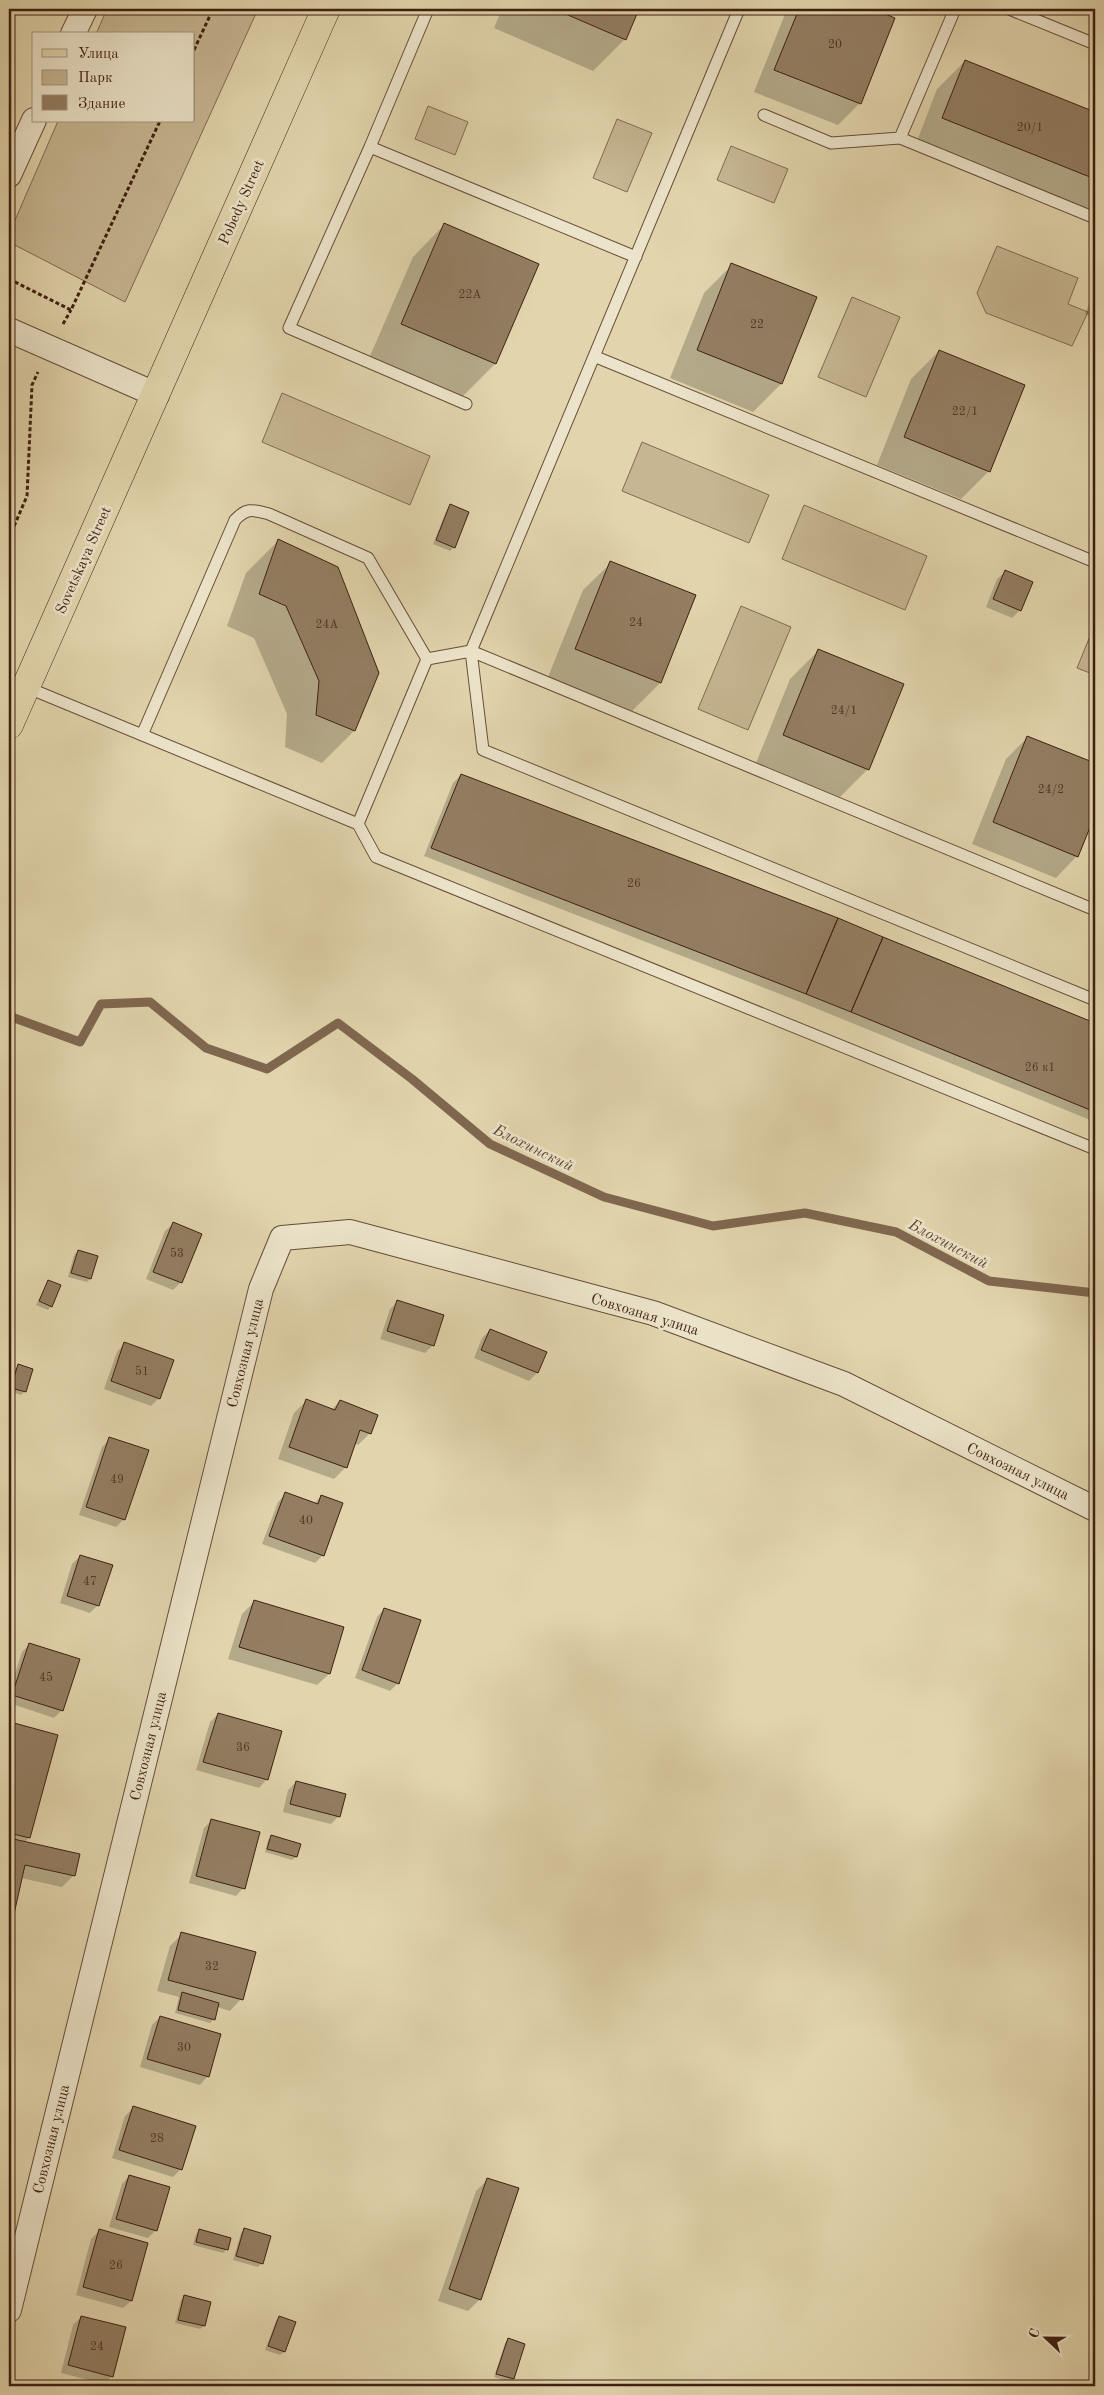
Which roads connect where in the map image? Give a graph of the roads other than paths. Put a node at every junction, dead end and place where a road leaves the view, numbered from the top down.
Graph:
1 (85, 9) edge
2 (326, 9) edge
3 (428, 9) edge
4 (739, 9) edge
5 (955, 9) edge
6 (1009, 9) edge
7 (74, 32) edge
8 (1095, 44) edge
9 (764, 115) dead end
10 (33, 122) edge
11 (900, 138) junction
12 (370, 146) junction
13 (9, 175) edge
14 (1095, 218) edge
15 (636, 258) junction
16 (9, 330) edge
17 (596, 356) junction
18 (157, 395) junction
19 (466, 404) dead end
20 (1095, 562) edge
21 (471, 651) junction
22 (427, 659) junction
23 (26, 687) junction
24 (9, 725) edge
25 (142, 735) junction
26 (358, 824) junction
27 (1095, 910) edge
28 (1095, 1000) edge
29 (1095, 1148) edge
30 (1095, 1509) edge
31 (9, 2310) edge

1 - 7 street
2 - 18 main road, Pobedy Street
3 - 12 lane
4 - 15 lane
5 - 11 lane
6 - 8 lane
9 - 11 lane
10 - 13 street
11 - 14 lane
12 - 15 lane
12 - 19 lane
15 - 17 lane
16 - 18 street
17 - 20 lane
17 - 21 lane
18 - 23 main road, Sovetskaya Street
21 - 22 lane
21 - 27 lane
21 - 28 lane
22 - 25 lane
22 - 26 lane
23 - 24 main road, Sovetskaya Street
23 - 25 lane
25 - 26 lane
26 - 29 lane
30 - 31 street, Совхозная улица

